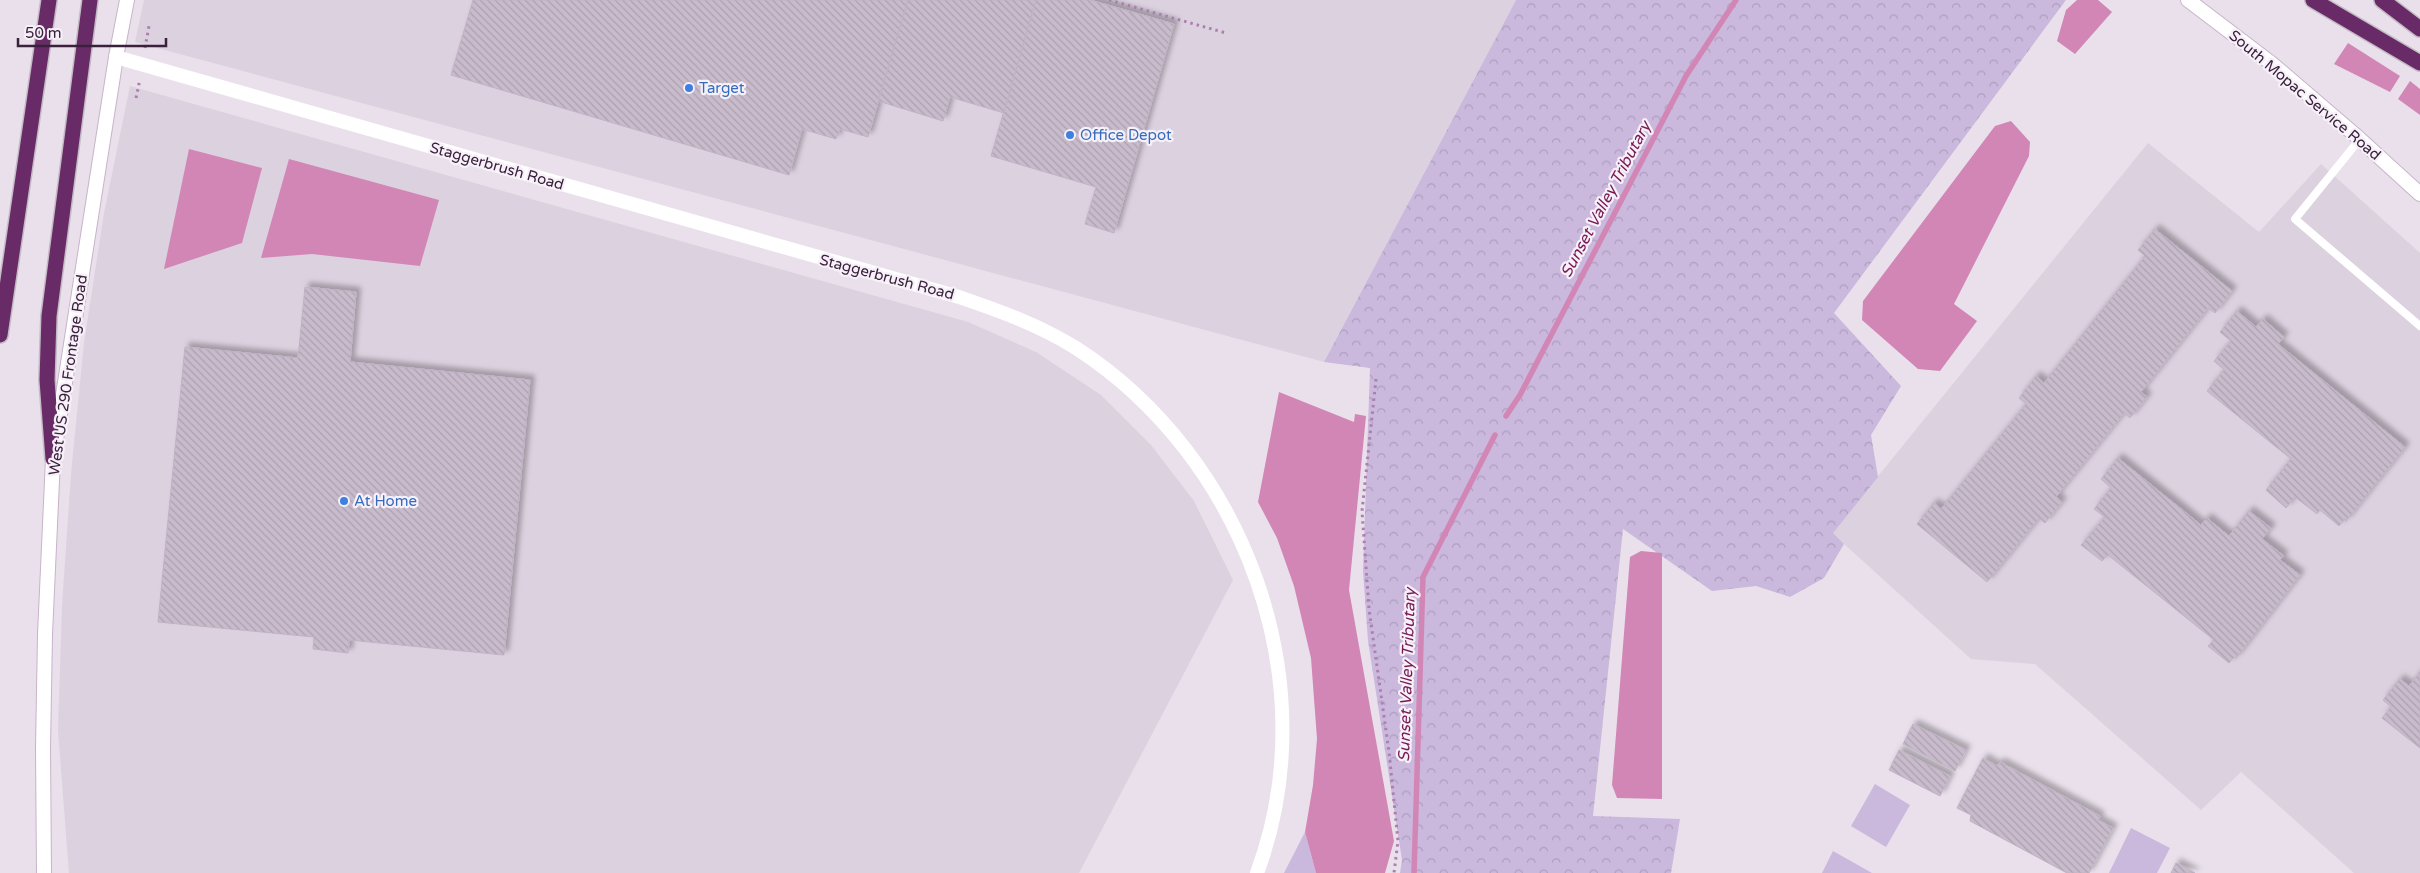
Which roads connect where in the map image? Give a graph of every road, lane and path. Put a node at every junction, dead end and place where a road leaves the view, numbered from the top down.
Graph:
1 (49, 0) edge
2 (90, 0) edge
3 (127, 0) edge
4 (1108, 0) edge
5 (2188, 0) edge
6 (2313, 0) edge
7 (2382, 0) edge
8 (1106, 5) dead end
9 (2420, 29) edge
10 (1226, 33) dead end
11 (116, 57) junction
12 (2420, 63) edge
13 (2360, 139) junction
14 (2420, 194) edge
15 (2420, 326) edge
16 (0, 335) edge
17 (1376, 380) dead end
18 (53, 459) junction
19 (44, 873) edge
20 (1257, 873) edge
21 (1394, 873) edge

1 - 16 highway
2 - 18 highway
3 - 11 street, West US 290 Frontage Road
4 - 8 path
4 - 10 path
5 - 13 street, South Mopac Service Road
6 - 12 highway
7 - 9 highway
11 - 18 street, West US 290 Frontage Road
11 - 20 street, Staggerbrush Road
13 - 14 street, South Mopac Service Road
13 - 15 lane
17 - 21 path
18 - 19 street, West US 290 Frontage Road

